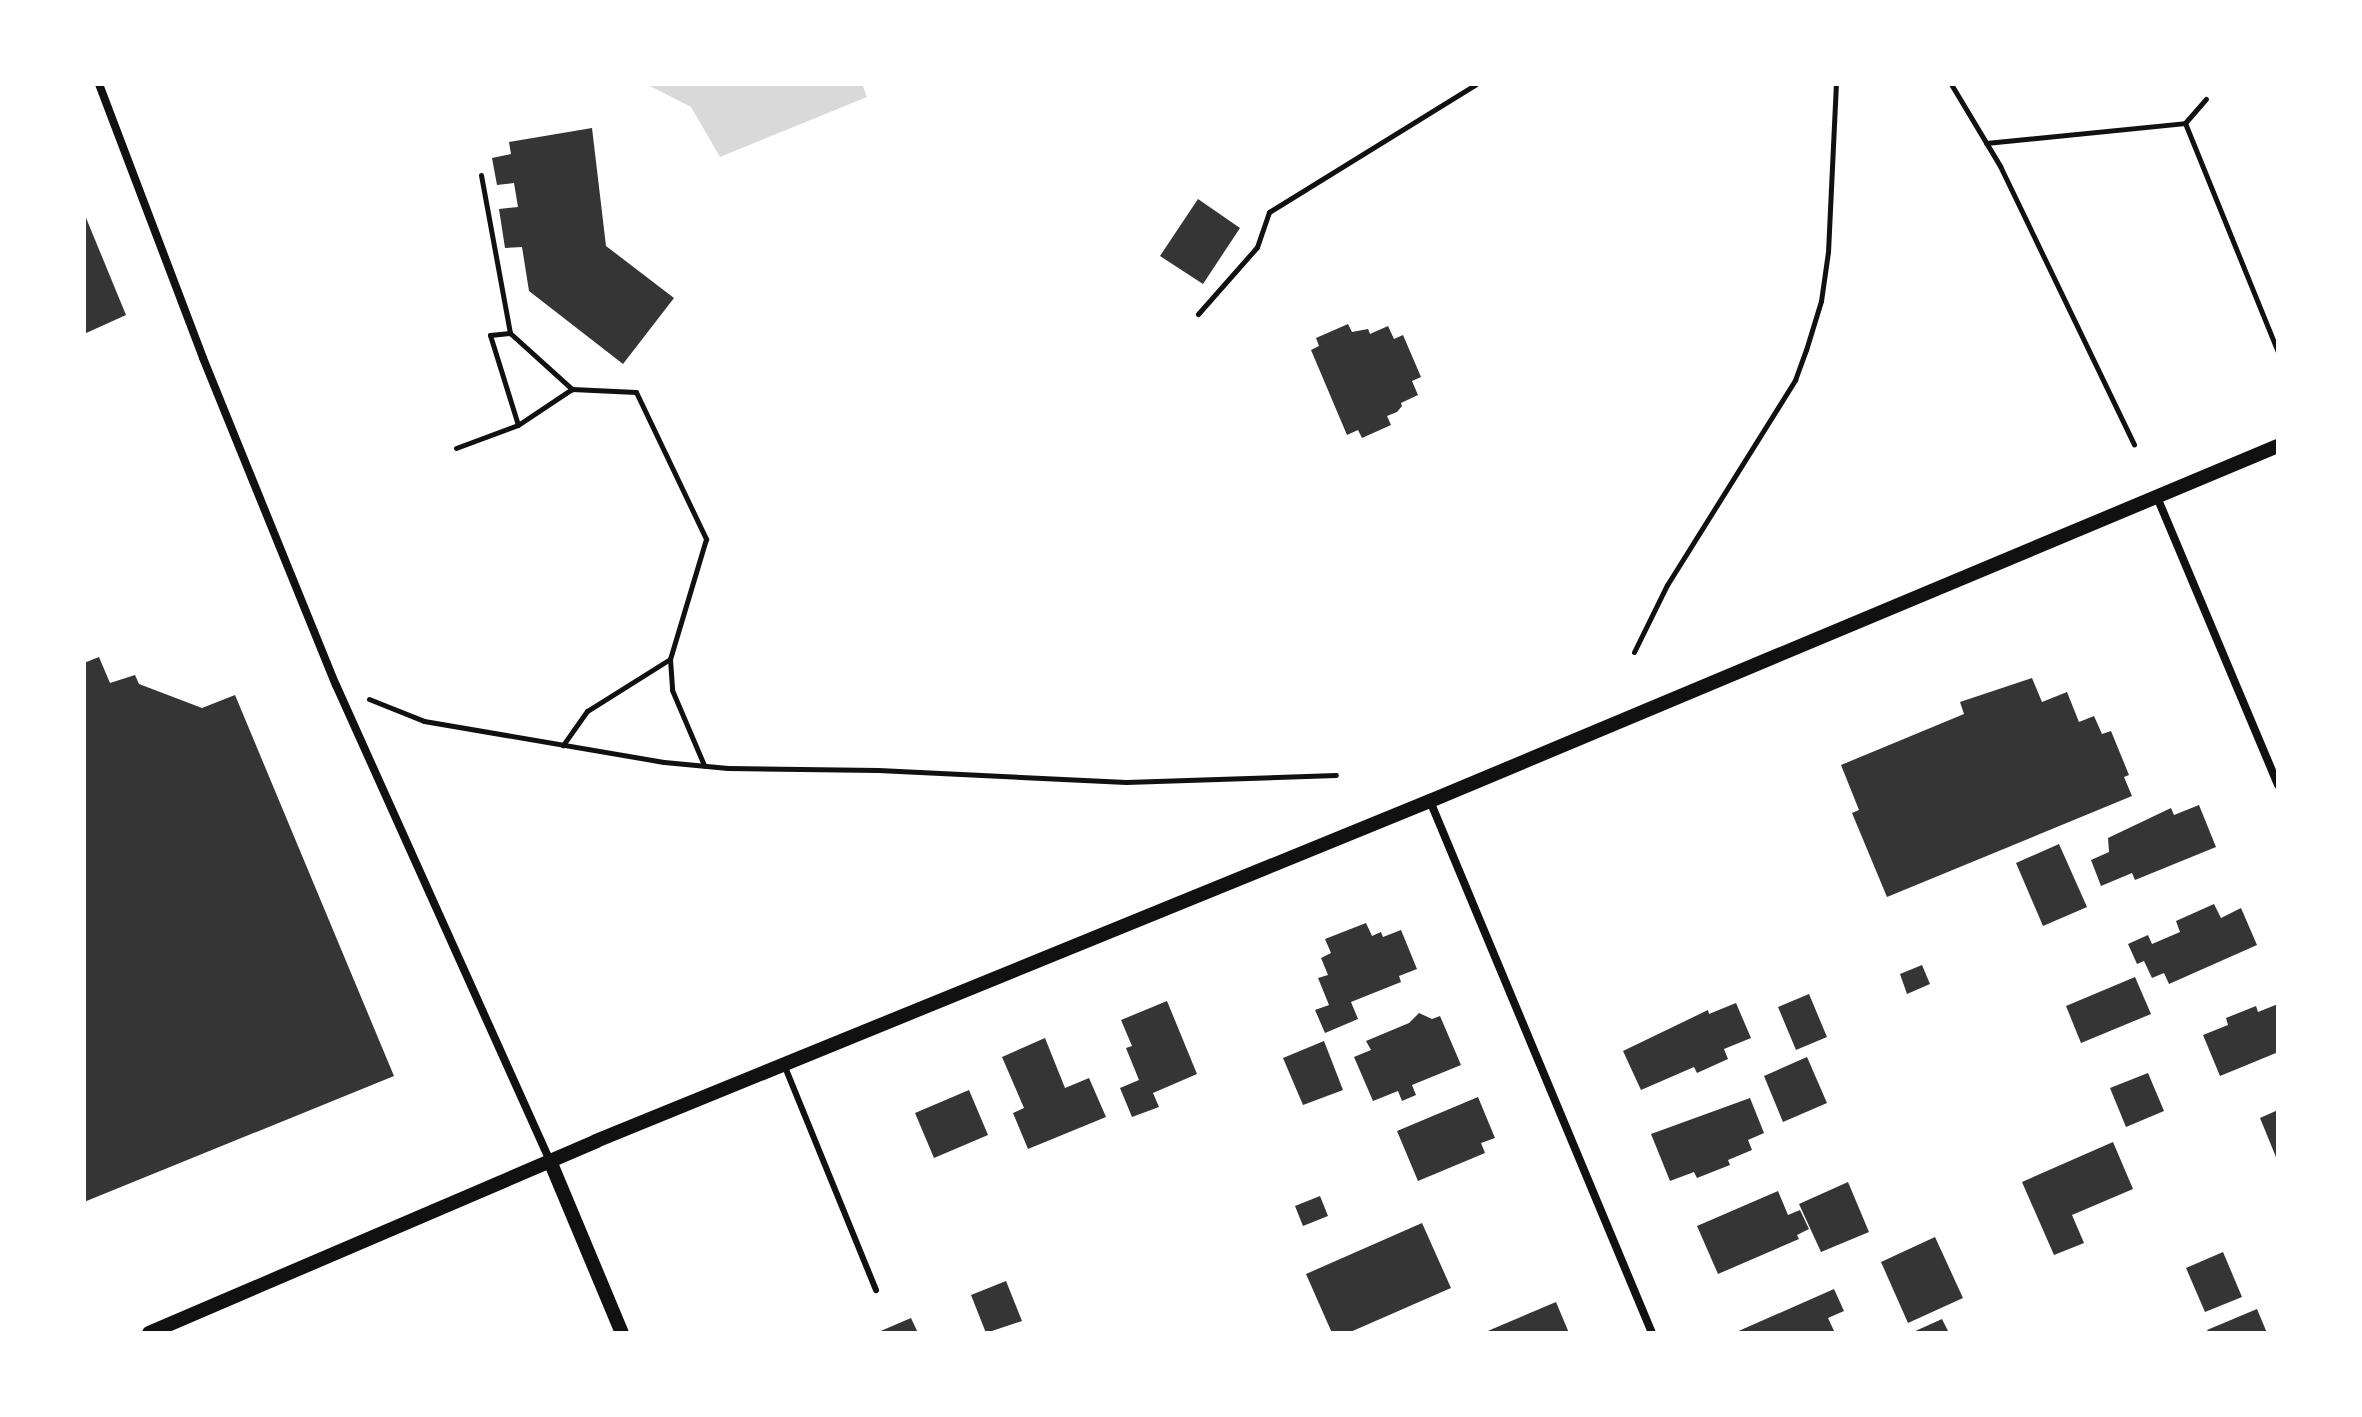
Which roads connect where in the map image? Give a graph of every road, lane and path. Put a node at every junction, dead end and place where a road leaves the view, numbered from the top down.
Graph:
1 (99, 84) edge
2 (1476, 84) edge
3 (1836, 84) edge
4 (1951, 84) edge
5 (2206, 99) dead end
6 (2185, 123) junction
7 (1986, 143) junction
8 (481, 175) dead end
9 (1198, 314) dead end
10 (510, 333) junction
11 (2278, 352) edge
12 (572, 389) junction
13 (518, 425) junction
14 (2134, 444) dead end
15 (2278, 446) edge
16 (456, 448) dead end
17 (2157, 497) junction
18 (1634, 652) dead end
19 (670, 659) junction
20 (336, 685) junction
21 (563, 745) junction
22 (704, 765) junction
23 (1336, 775) dead end
24 (2278, 785) edge
25 (1430, 801) junction
26 (784, 1063) junction
27 (550, 1161) junction
28 (876, 1290) dead end
29 (149, 1333) edge
30 (622, 1333) edge
31 (1652, 1333) edge

1 - 20 street
2 - 9 path
3 - 18 path
4 - 7 path
5 - 6 path
6 - 7 path
6 - 11 path
7 - 14 path
8 - 10 path
10 - 12 path
10 - 13 path
12 - 13 path
12 - 19 path
13 - 16 path
15 - 17 street
17 - 24 street
17 - 25 street
19 - 21 path
19 - 22 path
20 - 21 path
20 - 27 street
21 - 22 path
22 - 23 path
25 - 26 street
25 - 31 street
26 - 27 street
26 - 28 lane
27 - 29 street
27 - 30 street

